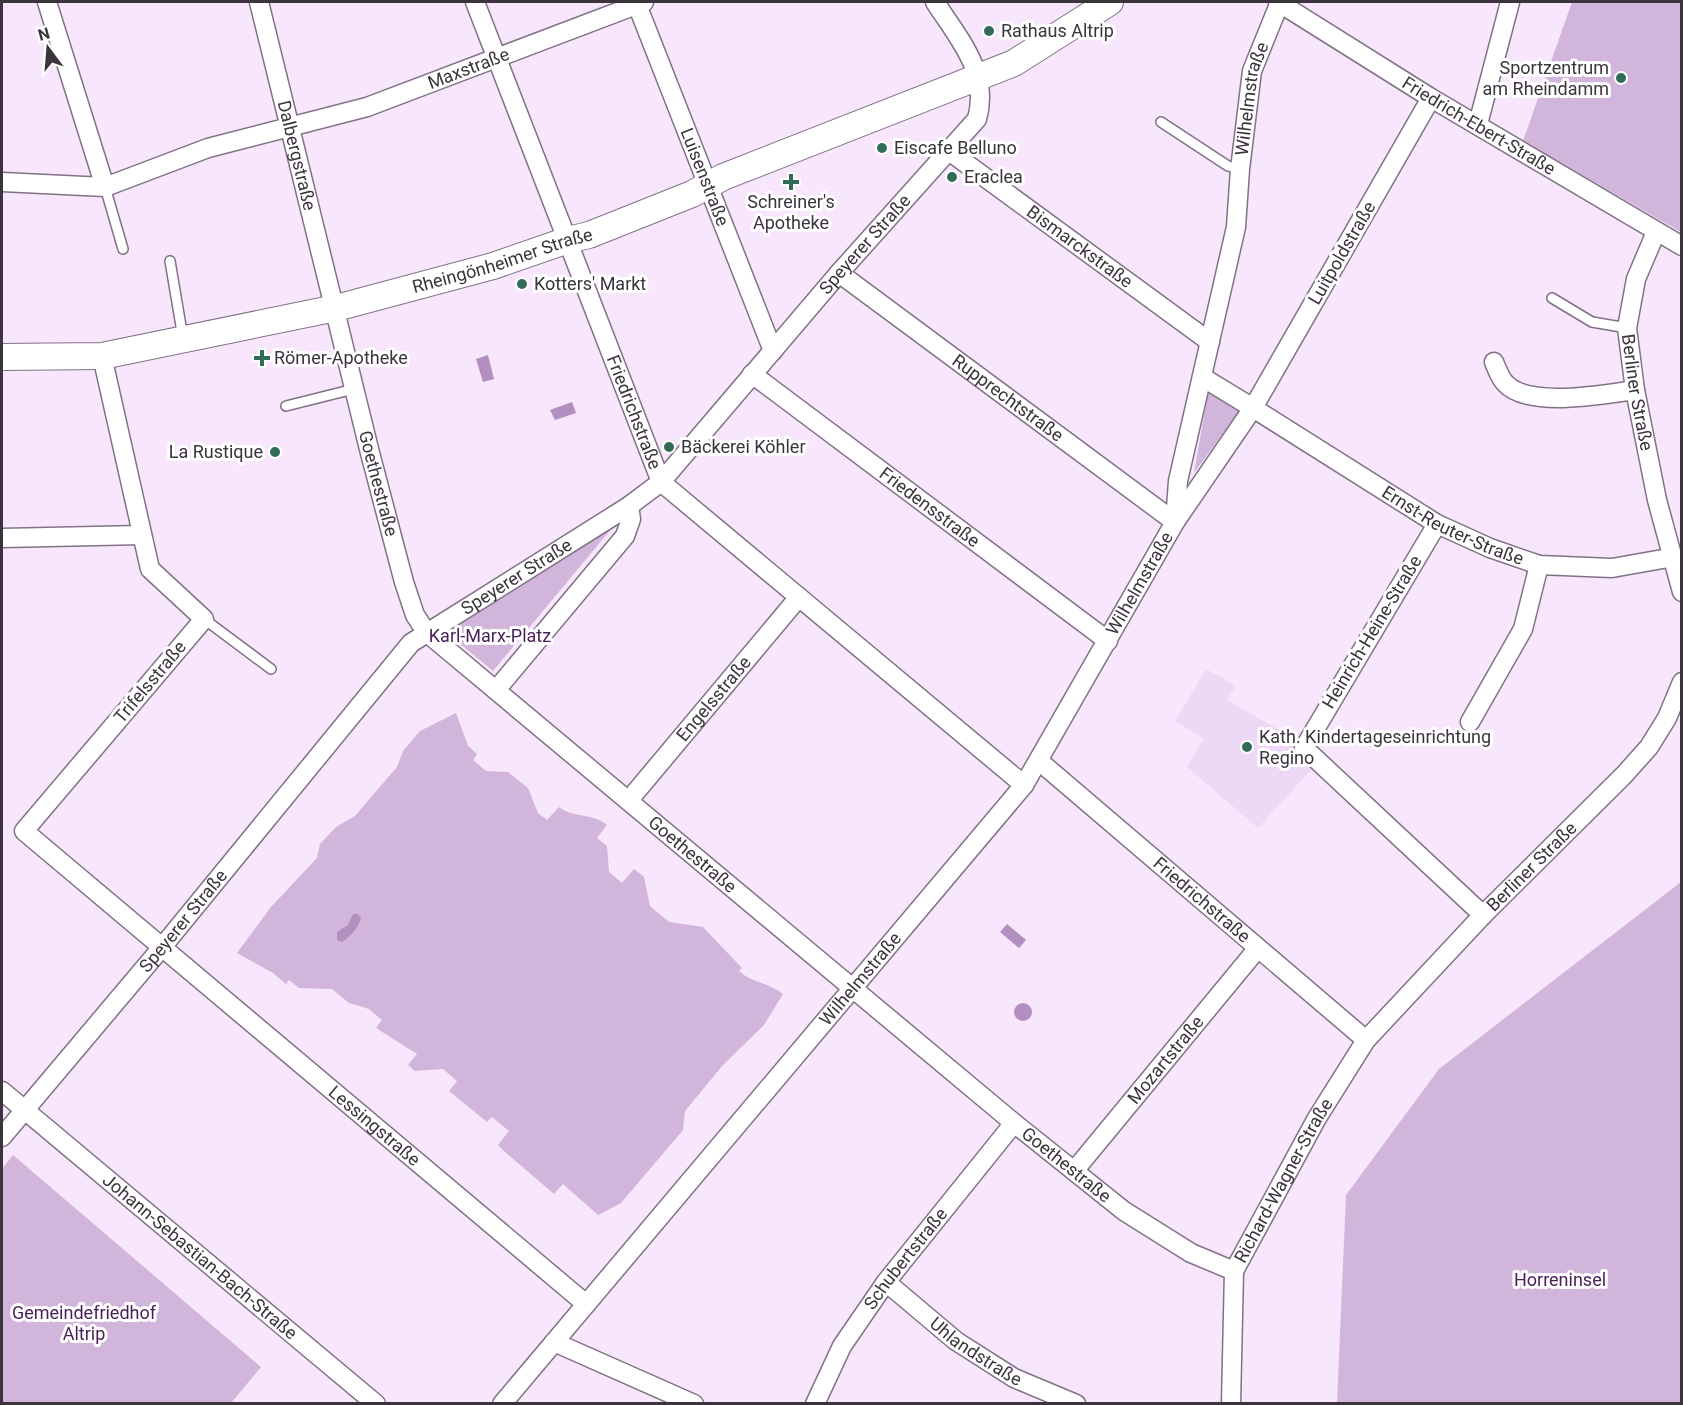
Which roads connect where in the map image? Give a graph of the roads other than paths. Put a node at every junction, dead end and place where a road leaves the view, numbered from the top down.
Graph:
1 (47, 2) edge
2 (259, 2) edge
3 (475, 2) edge
4 (639, 2) edge
5 (935, 2) edge
6 (1110, 2) edge
7 (1279, 2) edge
8 (1510, 2) edge
9 (497, 59) junction
10 (979, 78) junction
11 (1431, 98) junction
12 (1161, 122) dead end
13 (1478, 124) junction
14 (290, 127) junction
15 (949, 151) junction
16 (1240, 169) junction
17 (2, 182) edge
18 (706, 186) junction
19 (105, 187) junction
20 (1656, 232) junction
21 (568, 240) junction
22 (1682, 246) edge
23 (123, 249) dead end
24 (170, 261) dead end
25 (839, 273) junction
26 (1552, 298) dead end
27 (336, 308) junction
28 (1627, 328) junction
29 (184, 340) junction
30 (1210, 342) junction
31 (773, 351) junction
32 (102, 356) junction
33 (2, 357) edge
34 (1494, 362) dead end
35 (752, 374) junction
36 (1202, 377) junction
37 (354, 389) junction
38 (1635, 390) junction
39 (286, 406) dead end
40 (1253, 408) junction
41 (661, 482) junction
42 (629, 506) junction
43 (1175, 522) junction
44 (1437, 524) junction
45 (142, 535) junction
46 (2, 538) edge
47 (1674, 557) junction
48 (1539, 566) junction
49 (1682, 592) edge
50 (799, 597) junction
51 (204, 619) junction
52 (426, 632) junction
53 (1108, 641) junction
54 (271, 669) dead end
55 (1682, 682) edge
56 (496, 690) junction
57 (1470, 722) dead end
58 (1040, 761) junction
59 (1024, 785) junction
60 (629, 800) junction
61 (1483, 915) junction
62 (163, 946) junction
63 (1258, 948) junction
64 (854, 988) junction
65 (1366, 1040) junction
66 (2, 1091) edge
67 (24, 1110) junction
68 (1014, 1123) junction
69 (2, 1137) edge
70 (1074, 1171) junction
71 (1234, 1271) junction
72 (886, 1282) junction
73 (586, 1304) junction
74 (554, 1342) junction
75 (376, 1404) edge
76 (502, 1404) edge
77 (694, 1404) edge
78 (815, 1404) edge
79 (1076, 1404) edge
80 (1231, 1404) edge

1 - 19 street
2 - 14 street, Dalbergstraße
3 - 9 street, Friedrichstraße
4 - 9 street, Maxstraße
4 - 18 street, Luisenstraße
5 - 10 street
6 - 10 street, Rheingönheimer Straße
7 - 11 street, Friedrich-Ebert-Straße
7 - 16 street, Wilhelmstraße
8 - 13 street
9 - 14 street, Maxstraße
9 - 21 street, Friedrichstraße
10 - 15 street, Speyerer Straße
10 - 18 street, Rheingönheimer Straße
11 - 13 street, Friedrich-Ebert-Straße
11 - 40 street, Luitpoldstraße
12 - 16 lane
13 - 20 street, Friedrich-Ebert-Straße
14 - 19 street, Maxstraße
14 - 27 street, Dalbergstraße
15 - 25 street, Speyerer Straße
15 - 30 street, Bismarckstraße
16 - 30 street, Wilhelmstraße
17 - 19 street
18 - 21 street, Rheingönheimer Straße
18 - 31 street, Luisenstraße
19 - 23 lane
20 - 22 street, Friedrich-Ebert-Straße
20 - 28 street, Berliner Straße
21 - 27 street, Rheingönheimer Straße
21 - 41 street, Friedrichstraße
24 - 29 lane
25 - 31 street, Speyerer Straße
25 - 43 street, Rupprechtstraße
26 - 28 lane
27 - 29 street, Rheingönheimer Straße
27 - 37 street, Goethestraße
28 - 38 street, Berliner Straße
29 - 32 street, Rheingönheimer Straße
30 - 36 street, Wilhelmstraße
31 - 35 street, Speyerer Straße
32 - 33 street, Rheingönheimer Straße
32 - 45 street
34 - 38 street
35 - 41 street, Speyerer Straße
35 - 53 street, Friedensstraße
36 - 40 street
36 - 43 street, Wilhelmstraße
37 - 39 lane
37 - 52 street, Goethestraße
38 - 47 street, Berliner Straße
40 - 43 street, Wilhelmstraße
40 - 44 street, Ernst-Reuter-Straße
41 - 42 street, Speyerer Straße
41 - 50 street, Friedrichstraße
42 - 52 street, Speyerer Straße
42 - 56 street
43 - 53 street, Wilhelmstraße
44 - 48 street, Ernst-Reuter-Straße
44 - 61 street, Heinrich-Heine-Straße
45 - 46 street
45 - 51 street
47 - 48 street, Ernst-Reuter-Straße
47 - 49 street, Berliner Straße
48 - 57 street
50 - 59 street, Friedrichstraße
50 - 60 street, Engelsstraße
51 - 54 lane
51 - 62 street, Trifelsstraße
52 - 56 street, Goethestraße
52 - 62 street, Speyerer Straße
53 - 58 street, Wilhelmstraße
55 - 61 street, Berliner Straße
56 - 60 street, Goethestraße
58 - 59 street, Wilhelmstraße
58 - 63 street, Friedrichstraße
59 - 64 street, Wilhelmstraße
60 - 64 street, Goethestraße
61 - 65 street, Berliner Straße
62 - 67 street, Speyerer Straße
62 - 73 street, Lessingstraße
63 - 65 street, Friedrichstraße
63 - 70 street, Mozartstraße
64 - 68 street, Goethestraße
64 - 73 street, Wilhelmstraße
65 - 71 street, Richard-Wagner-Straße
66 - 67 street, Johann-Sebastian-Bach-Straße
67 - 69 street, Speyerer Straße
67 - 75 street, Johann-Sebastian-Bach-Straße
68 - 70 street, Goethestraße
68 - 72 street, Schubertstraße
70 - 71 street, Goethestraße
71 - 80 street, Richard-Wagner-Straße
72 - 78 street, Schubertstraße
72 - 79 street, Uhlandstraße
73 - 74 street, Wilhelmstraße
74 - 76 street, Wilhelmstraße
74 - 77 street

